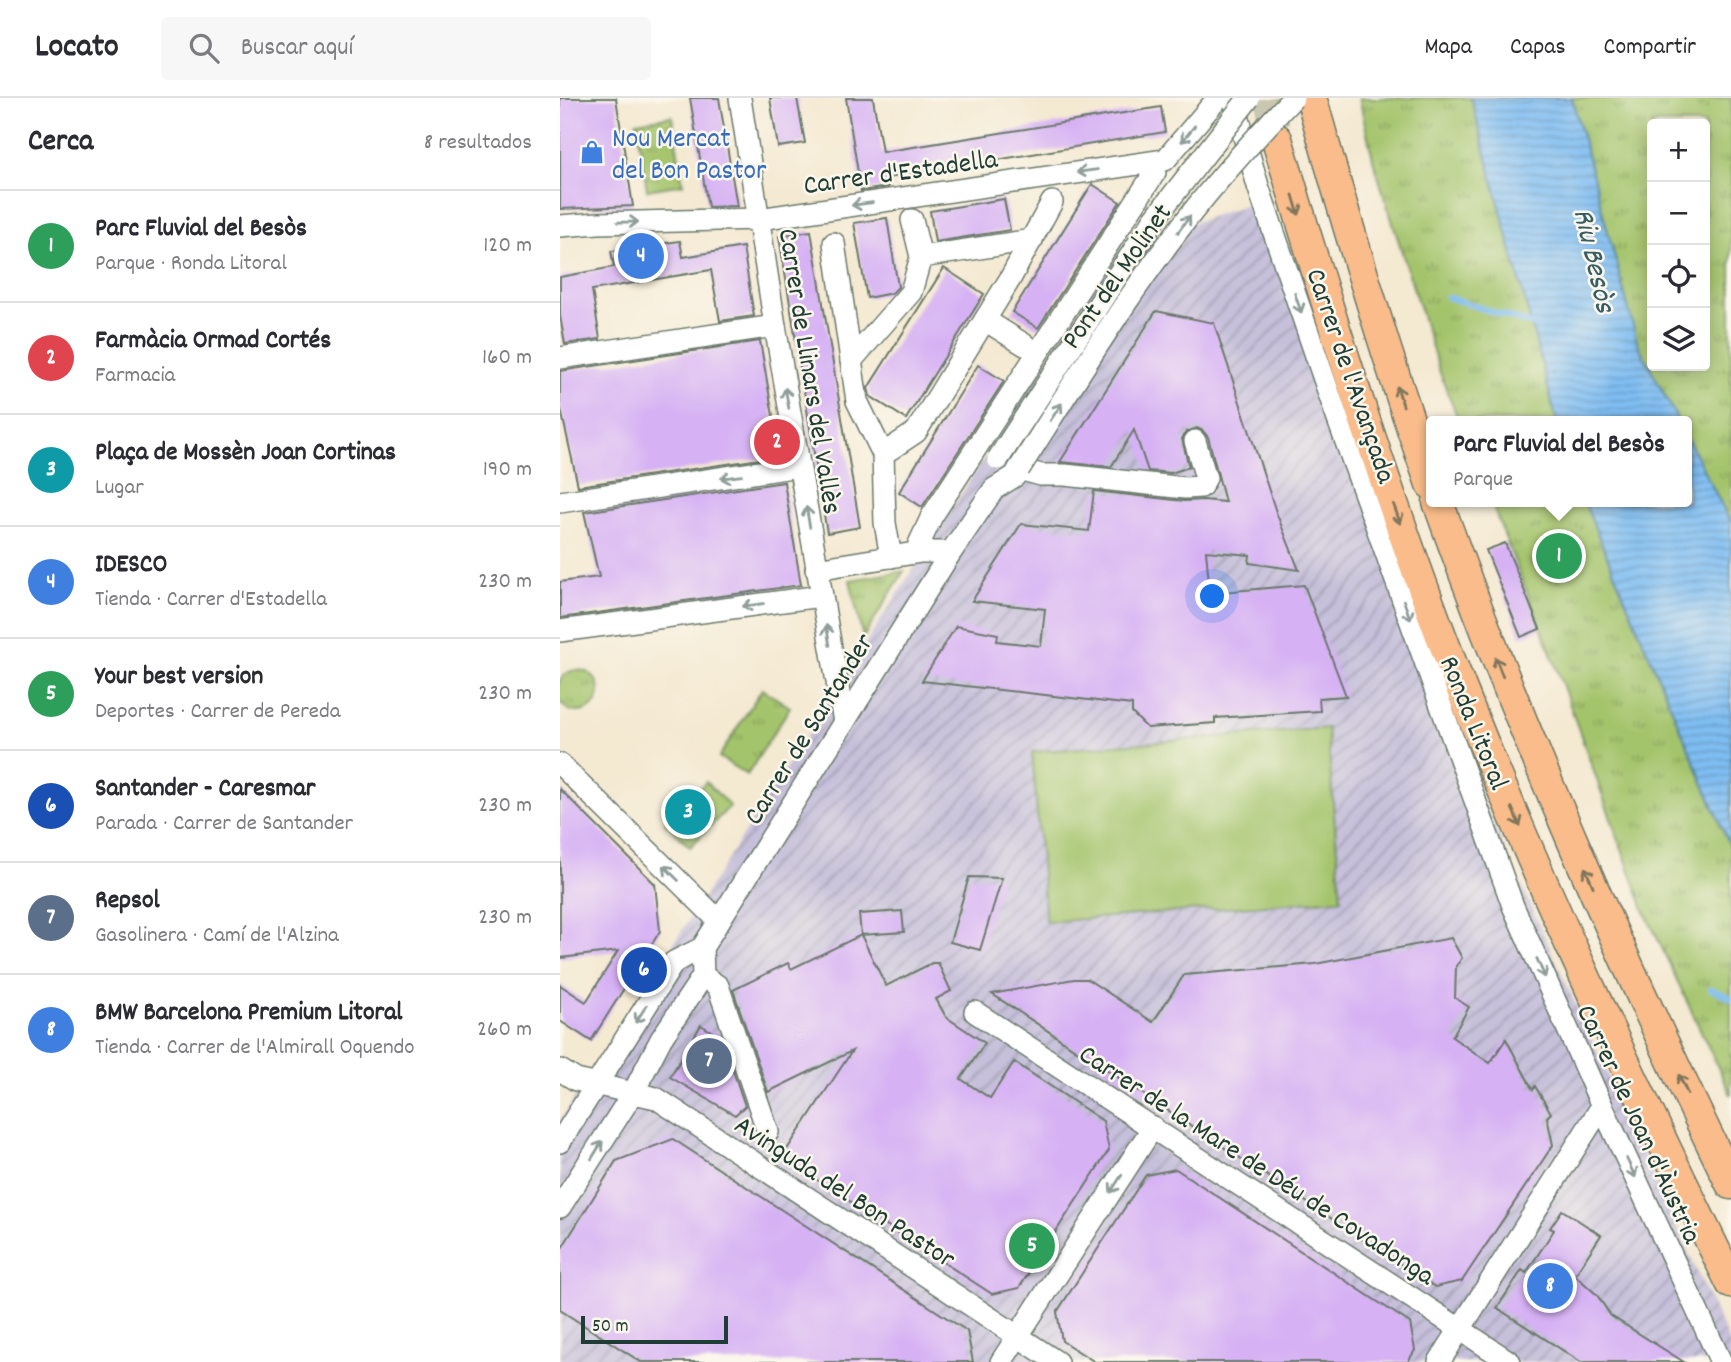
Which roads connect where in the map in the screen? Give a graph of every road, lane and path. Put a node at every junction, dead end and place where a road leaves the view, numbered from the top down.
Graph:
1 (740, 98) edge
2 (1217, 98) edge
3 (1233, 98) edge
4 (1249, 98) edge
5 (1303, 101) edge
6 (1277, 139) tunnel mouth
7 (1155, 172) dead end
8 (1052, 202) dead end
9 (759, 219) junction
10 (912, 220) dead end
11 (560, 226) edge
12 (1031, 240) junction
13 (834, 243) dead end
14 (921, 257) junction
15 (985, 320) junction
16 (775, 326) junction
17 (1025, 345) dead end
18 (560, 358) edge
19 (851, 361) junction
20 (1195, 441) dead end
21 (883, 454) junction
22 (799, 466) junction
23 (1019, 469) junction
24 (1426, 470) edge
25 (994, 489) junction
26 (560, 502) edge
27 (1440, 507) edge
28 (919, 544) dead end
29 (956, 546) junction
30 (891, 557) junction
31 (816, 569) junction
32 (821, 596) junction
33 (560, 631) edge
34 (844, 722) junction
35 (560, 764) edge
36 (1513, 906) joint
37 (719, 921) junction
38 (702, 948) junction
39 (703, 976) junction
40 (975, 1012) dead end
41 (560, 1070) edge
42 (596, 1084) junction
43 (633, 1093) junction
44 (1602, 1106) junction
45 (1153, 1127) junction
46 (768, 1132) dead end
47 (560, 1142) edge
48 (1731, 1184) edge
49 (560, 1207) edge
50 (1731, 1283) edge
51 (1460, 1330) junction
52 (1018, 1336) junction
53 (1001, 1362) edge
54 (1057, 1362) edge
55 (1439, 1362) edge
56 (1510, 1362) edge
57 (1721, 1362) edge

1 - 9 street, Carrer de Llinars del Vallès
2 -> 9 street, Carrer d'Estadella
3 -> 36 street, Carrer de l'Avançada
4 - 25 street, Pont del Molinet, bridge
23 -> 5 street, Pont del Molinet, bridge
24 -> 5 highway
6 -> 50 highway, Ronda Litoral
7 - 28 street
8 - 12 street
11 -> 9 street, Carrer d'Estadella
9 - 16 street, Carrer de Llinars del Vallès
10 - 14 street
12 - 14 street
12 - 15 street
13 - 19 street
14 - 19 street
15 - 17 street
15 - 21 street
16 - 18 street
22 -> 16 street, Carrer de Llinars del Vallès
19 - 21 street
20 - 23 street
21 - 30 street
22 -> 26 street
31 -> 22 street, Carrer de Llinars del Vallès
23 - 25 street, Pont del Molinet
25 - 29 street, Pont del Molinet
48 -> 27 highway, Ronda Litoral
29 - 30 street
29 - 34 street, Carrer de Santander
30 - 31 street
31 - 32 street, Carrer de Llinars del Vallès
32 -> 33 street
34 -> 32 street, Carrer de Llinars del Vallès
34 - 37 street, Carrer de Santander
37 -> 35 street
36 -> 44 street, Carrer de Joan d'Àustria
37 - 38 street, Carrer de Santander
38 - 39 street
38 -> 42 street, Carrer de Santander
39 - 43 street
39 - 46 street
40 - 45 street, Carrer de la Mare de Déu de Covadonga
41 - 42 street, Avinguda del Bon Pastor
42 - 43 street, Avinguda del Bon Pastor
42 - 47 street, Carrer de Santander
49 -> 43 street
43 - 52 street, Avinguda del Bon Pastor
44 - 51 street
44 -> 57 street, Carrer de Joan d'Àustria
45 - 51 street, Carrer de la Mare de Déu de Covadonga
45 -> 52 street
51 - 55 street
51 - 56 street, Carrer de la Mare de Déu de Covadonga
52 - 53 street
52 - 54 street, Avinguda del Bon Pastor

